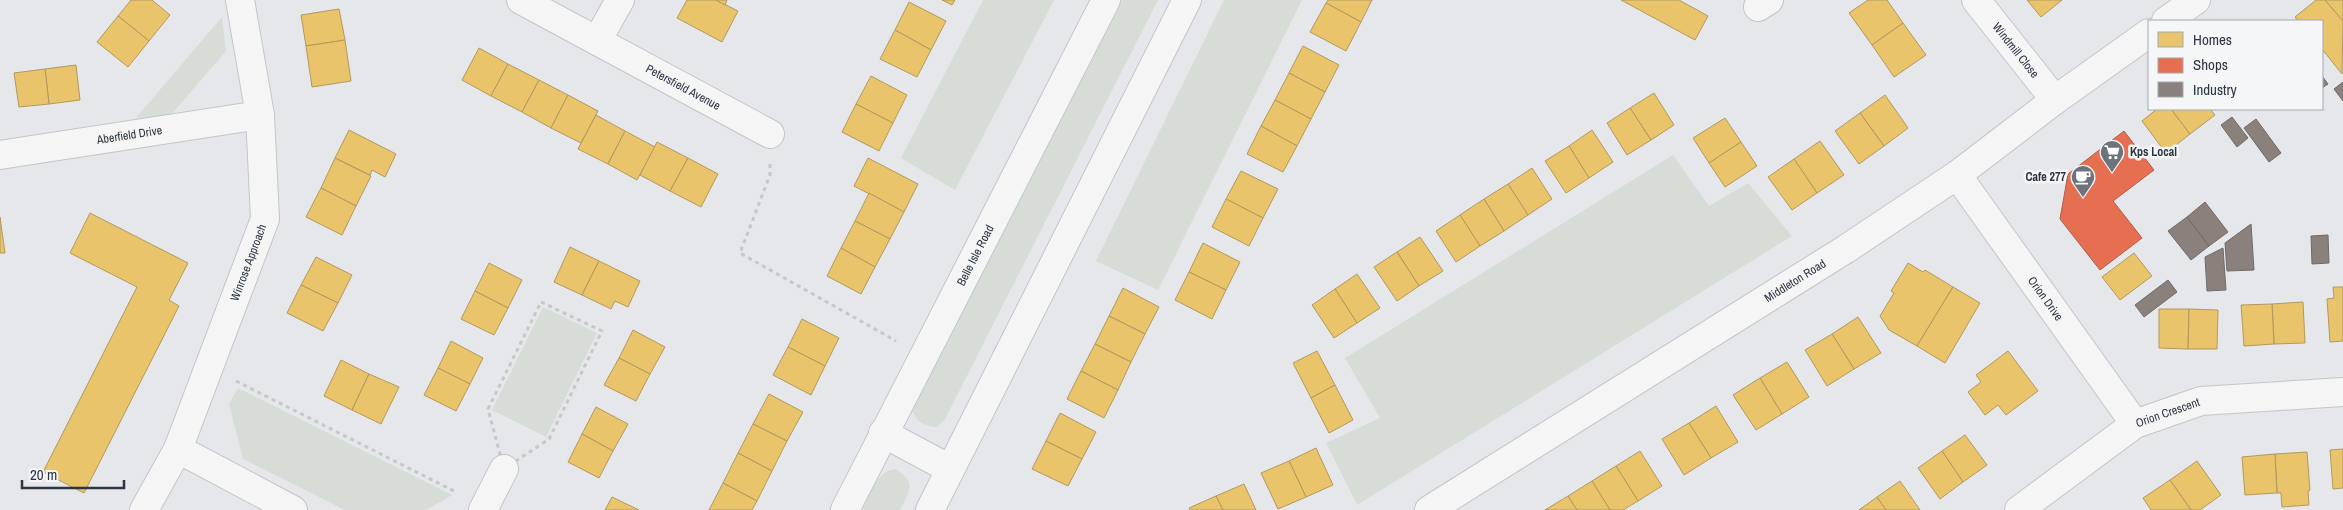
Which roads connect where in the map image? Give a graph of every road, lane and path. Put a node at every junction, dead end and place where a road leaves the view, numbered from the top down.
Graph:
1 (240, 0) edge
2 (521, 0) edge
3 (620, 0) edge
4 (1106, 0) edge
5 (1187, 0) edge
6 (1976, 0) edge
7 (2196, 0) edge
8 (2167, 20) edge
9 (2148, 34) edge
10 (597, 40) junction
11 (2055, 100) junction
12 (260, 115) junction
13 (770, 134) joint
14 (0, 155) edge
15 (1957, 175) junction
16 (923, 356) junction
17 (209, 368) junction
18 (2343, 392) edge
19 (2135, 424) junction
20 (884, 433) junction
21 (178, 449) junction
22 (504, 469) junction
23 (950, 469) junction
24 (484, 508) edge
25 (144, 510) edge
26 (293, 510) edge
27 (845, 510) edge
28 (930, 510) edge
29 (1429, 510) edge
30 (2019, 510) edge

1 - 12 street, Winrose Approach
2 - 10 street, Petersfield Avenue
3 - 10 street
4 - 16 street, Belle Isle Road
5 - 23 street
6 - 11 street, Windmill Close
7 - 8 street
9 - 11 street, Middleton Road
10 - 13 street, Petersfield Avenue
11 - 15 street, Middleton Road
12 - 14 street, Aberfield Drive
12 - 17 street, Winrose Approach
13 - 16 path
15 - 19 street, Orion Drive
15 - 29 street, Middleton Road
16 - 20 street, Belle Isle Road
17 - 21 street, Winrose Approach
17 - 24 path
18 - 19 street, Orion Crescent
19 - 30 street, Orion Crescent
20 - 23 street
20 - 27 street, Belle Isle Road
21 - 25 street, Winrose Approach
21 - 26 street
22 - 22 path
22 - 24 street
23 - 28 street

